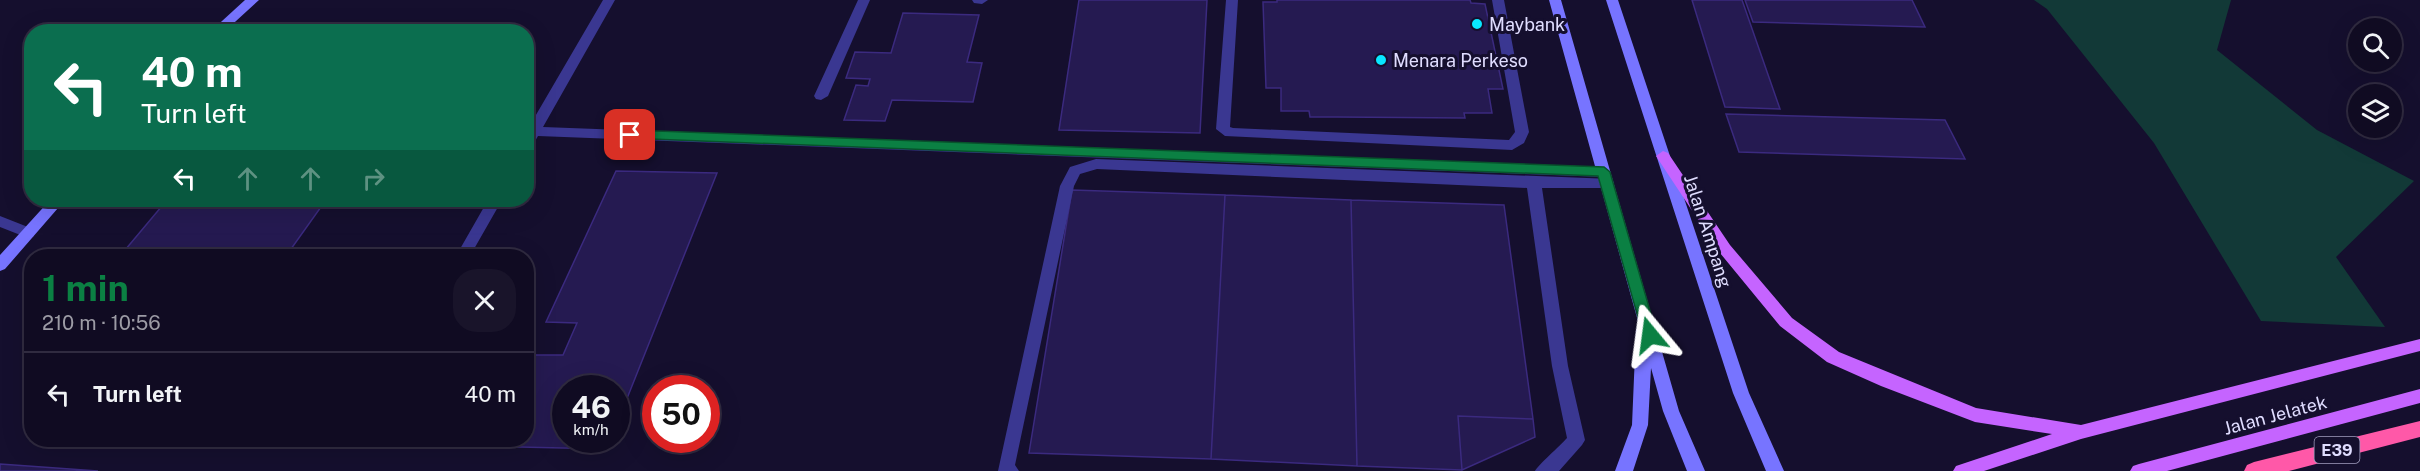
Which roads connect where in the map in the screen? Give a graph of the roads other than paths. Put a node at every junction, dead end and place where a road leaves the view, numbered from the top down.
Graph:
1 (253, 0) edge
2 (609, 0) edge
3 (864, 0) edge
4 (1232, 0) edge
5 (1498, 0) edge
6 (1555, 0) edge
7 (1612, 0) edge
8 (225, 24) edge
9 (821, 96) dead end
10 (534, 131) joint
11 (1663, 156) junction
12 (1605, 177) junction
13 (1534, 183) junction
14 (52, 207) edge
15 (491, 207) edge
16 (0, 221) edge
17 (28, 233) junction
18 (467, 249) edge
19 (0, 265) edge
20 (1644, 316) junction
21 (2420, 345) edge
22 (2420, 396) edge
23 (2420, 429) edge
24 (2081, 432) junction
25 (1010, 471) edge
26 (1544, 471) edge
27 (1624, 471) edge
28 (1696, 471) edge
29 (1775, 471) edge
30 (1962, 471) edge
31 (2139, 471) edge
32 (2254, 471) edge

1 - 8 main road
2 - 10 lane
3 - 9 lane
4 - 5 lane
6 - 12 main road
7 - 11 main road, Jalan Ampang
10 - 12 lane
11 - 24 main road
11 - 29 main road, Jalan Ampang
12 - 13 lane
12 - 20 main road
13 - 25 lane
13 - 26 lane
14 - 17 main road
15 - 18 lane
16 - 17 lane
17 - 19 main road
20 - 27 main road
20 - 28 main road
21 - 24 main road
22 - 31 main road, Jalan Jelatek
23 - 32 highway, E39
24 - 30 main road

